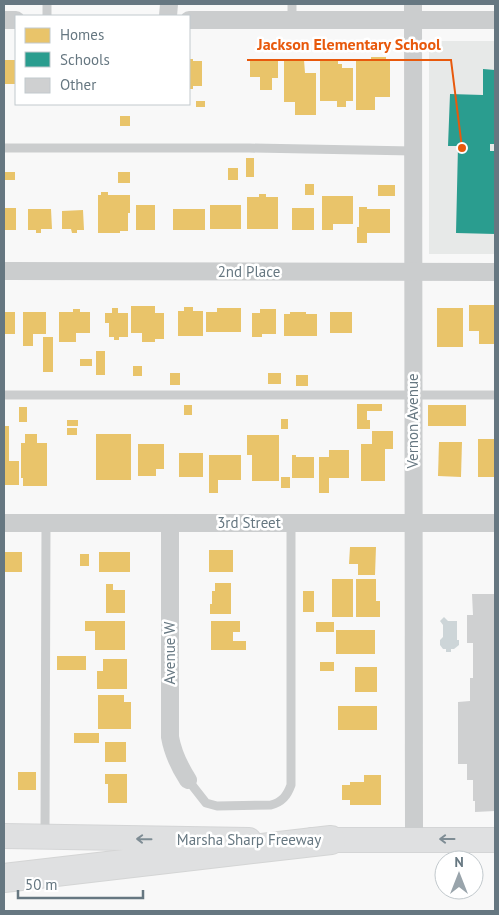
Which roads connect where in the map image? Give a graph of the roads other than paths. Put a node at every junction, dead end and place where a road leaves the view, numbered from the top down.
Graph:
1 (292, 12) edge
2 (413, 12) edge
3 (190, 20) edge
4 (495, 20) edge
5 (4, 148) edge
6 (413, 151) junction
7 (4, 271) edge
8 (413, 272) junction
9 (495, 272) edge
10 (4, 395) edge
11 (413, 395) junction
12 (495, 395) edge
13 (4, 523) edge
14 (46, 523) junction
15 (170, 523) junction
16 (291, 523) junction
17 (414, 523) junction
18 (495, 523) edge
19 (188, 780) joint
20 (4, 836) edge
21 (45, 837) junction
22 (414, 839) junction
23 (331, 840) junction
24 (495, 840) edge
25 (4, 878) edge

1 - 2 street
1 - 3 street
2 - 4 street
2 - 6 street, Vernon Avenue
5 - 6 lane
6 - 8 street, Vernon Avenue
7 - 8 street, 2nd Place
8 - 9 street, 2nd Place
8 - 11 street, Vernon Avenue
10 - 11 lane
11 - 12 lane
11 - 17 street, Vernon Avenue
13 - 14 street, 3rd Street
14 - 15 street, 3rd Street
14 - 21 lane
15 - 16 street, 3rd Street
15 - 19 street, Avenue W
16 - 17 street, 3rd Street
16 - 19 lane
17 - 18 street, 3rd Street
17 - 22 street, Vernon Avenue
20 - 21 main road, Marsha Sharp Freeway
23 -> 21 main road, Marsha Sharp Freeway
22 - 23 main road, Marsha Sharp Freeway
24 -> 22 main road, Marsha Sharp Freeway
23 - 25 highway

